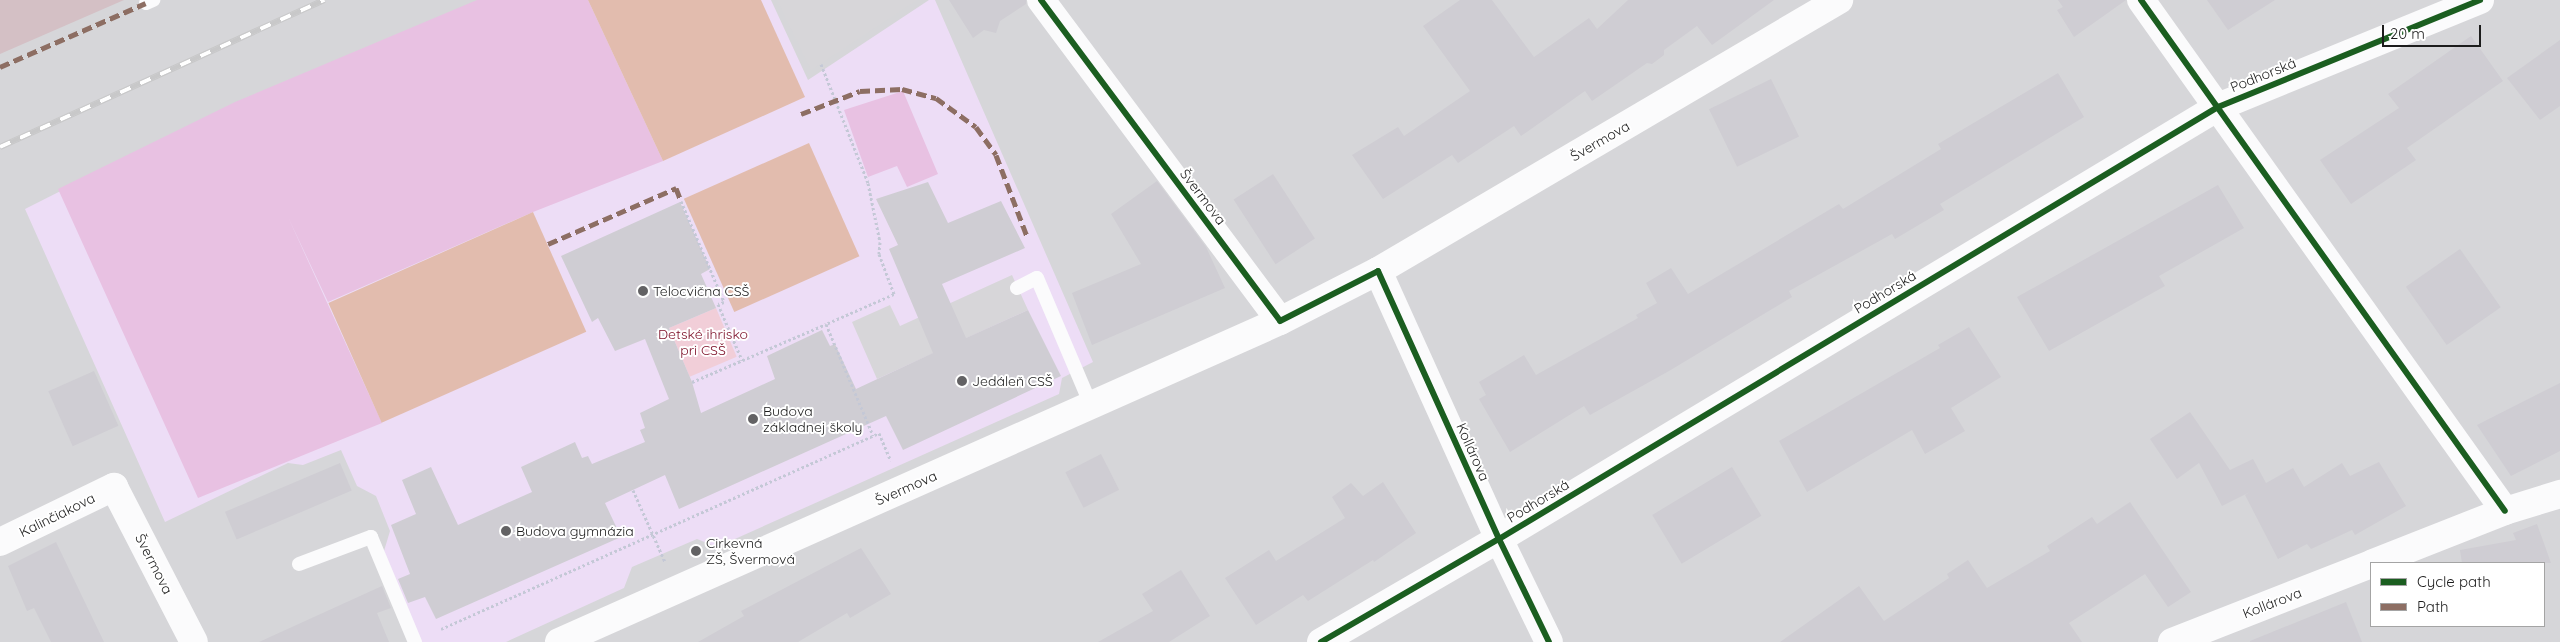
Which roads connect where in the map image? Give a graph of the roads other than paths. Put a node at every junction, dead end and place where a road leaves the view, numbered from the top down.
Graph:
1 (1041, 0) edge
2 (1839, 0) edge
3 (2141, 0) edge
4 (2480, 0) edge
5 (2218, 107) junction
6 (1378, 272) junction
7 (1017, 288) dead end
8 (1280, 321) junction
9 (1091, 405) junction
10 (114, 487) joint
11 (2560, 494) edge
12 (2506, 512) junction
13 (1499, 539) junction
14 (0, 542) edge
15 (2377, 562) edge
16 (300, 564) dead end
17 (2370, 565) edge
18 (194, 642) edge
19 (415, 642) edge
20 (559, 642) edge
21 (1321, 642) edge
22 (1549, 642) edge
23 (2172, 642) edge

1 - 8 street, Švermova
2 - 6 street, Švermova
3 - 5 street
4 - 5 street, Podhorská
5 - 12 street
5 - 13 street, Podhorská
6 - 8 street, Švermova
6 - 13 street, Kollárova
7 - 9 lane
8 - 9 street, Švermova
9 - 20 street, Švermova
10 - 14 street, Kalinčiakova
10 - 18 street, Švermova
11 - 12 street, Kollárova
12 - 15 street, Kollárova
13 - 21 street, Podhorská
13 - 22 street, Kollárova
16 - 19 lane
17 - 23 street, Kollárova

